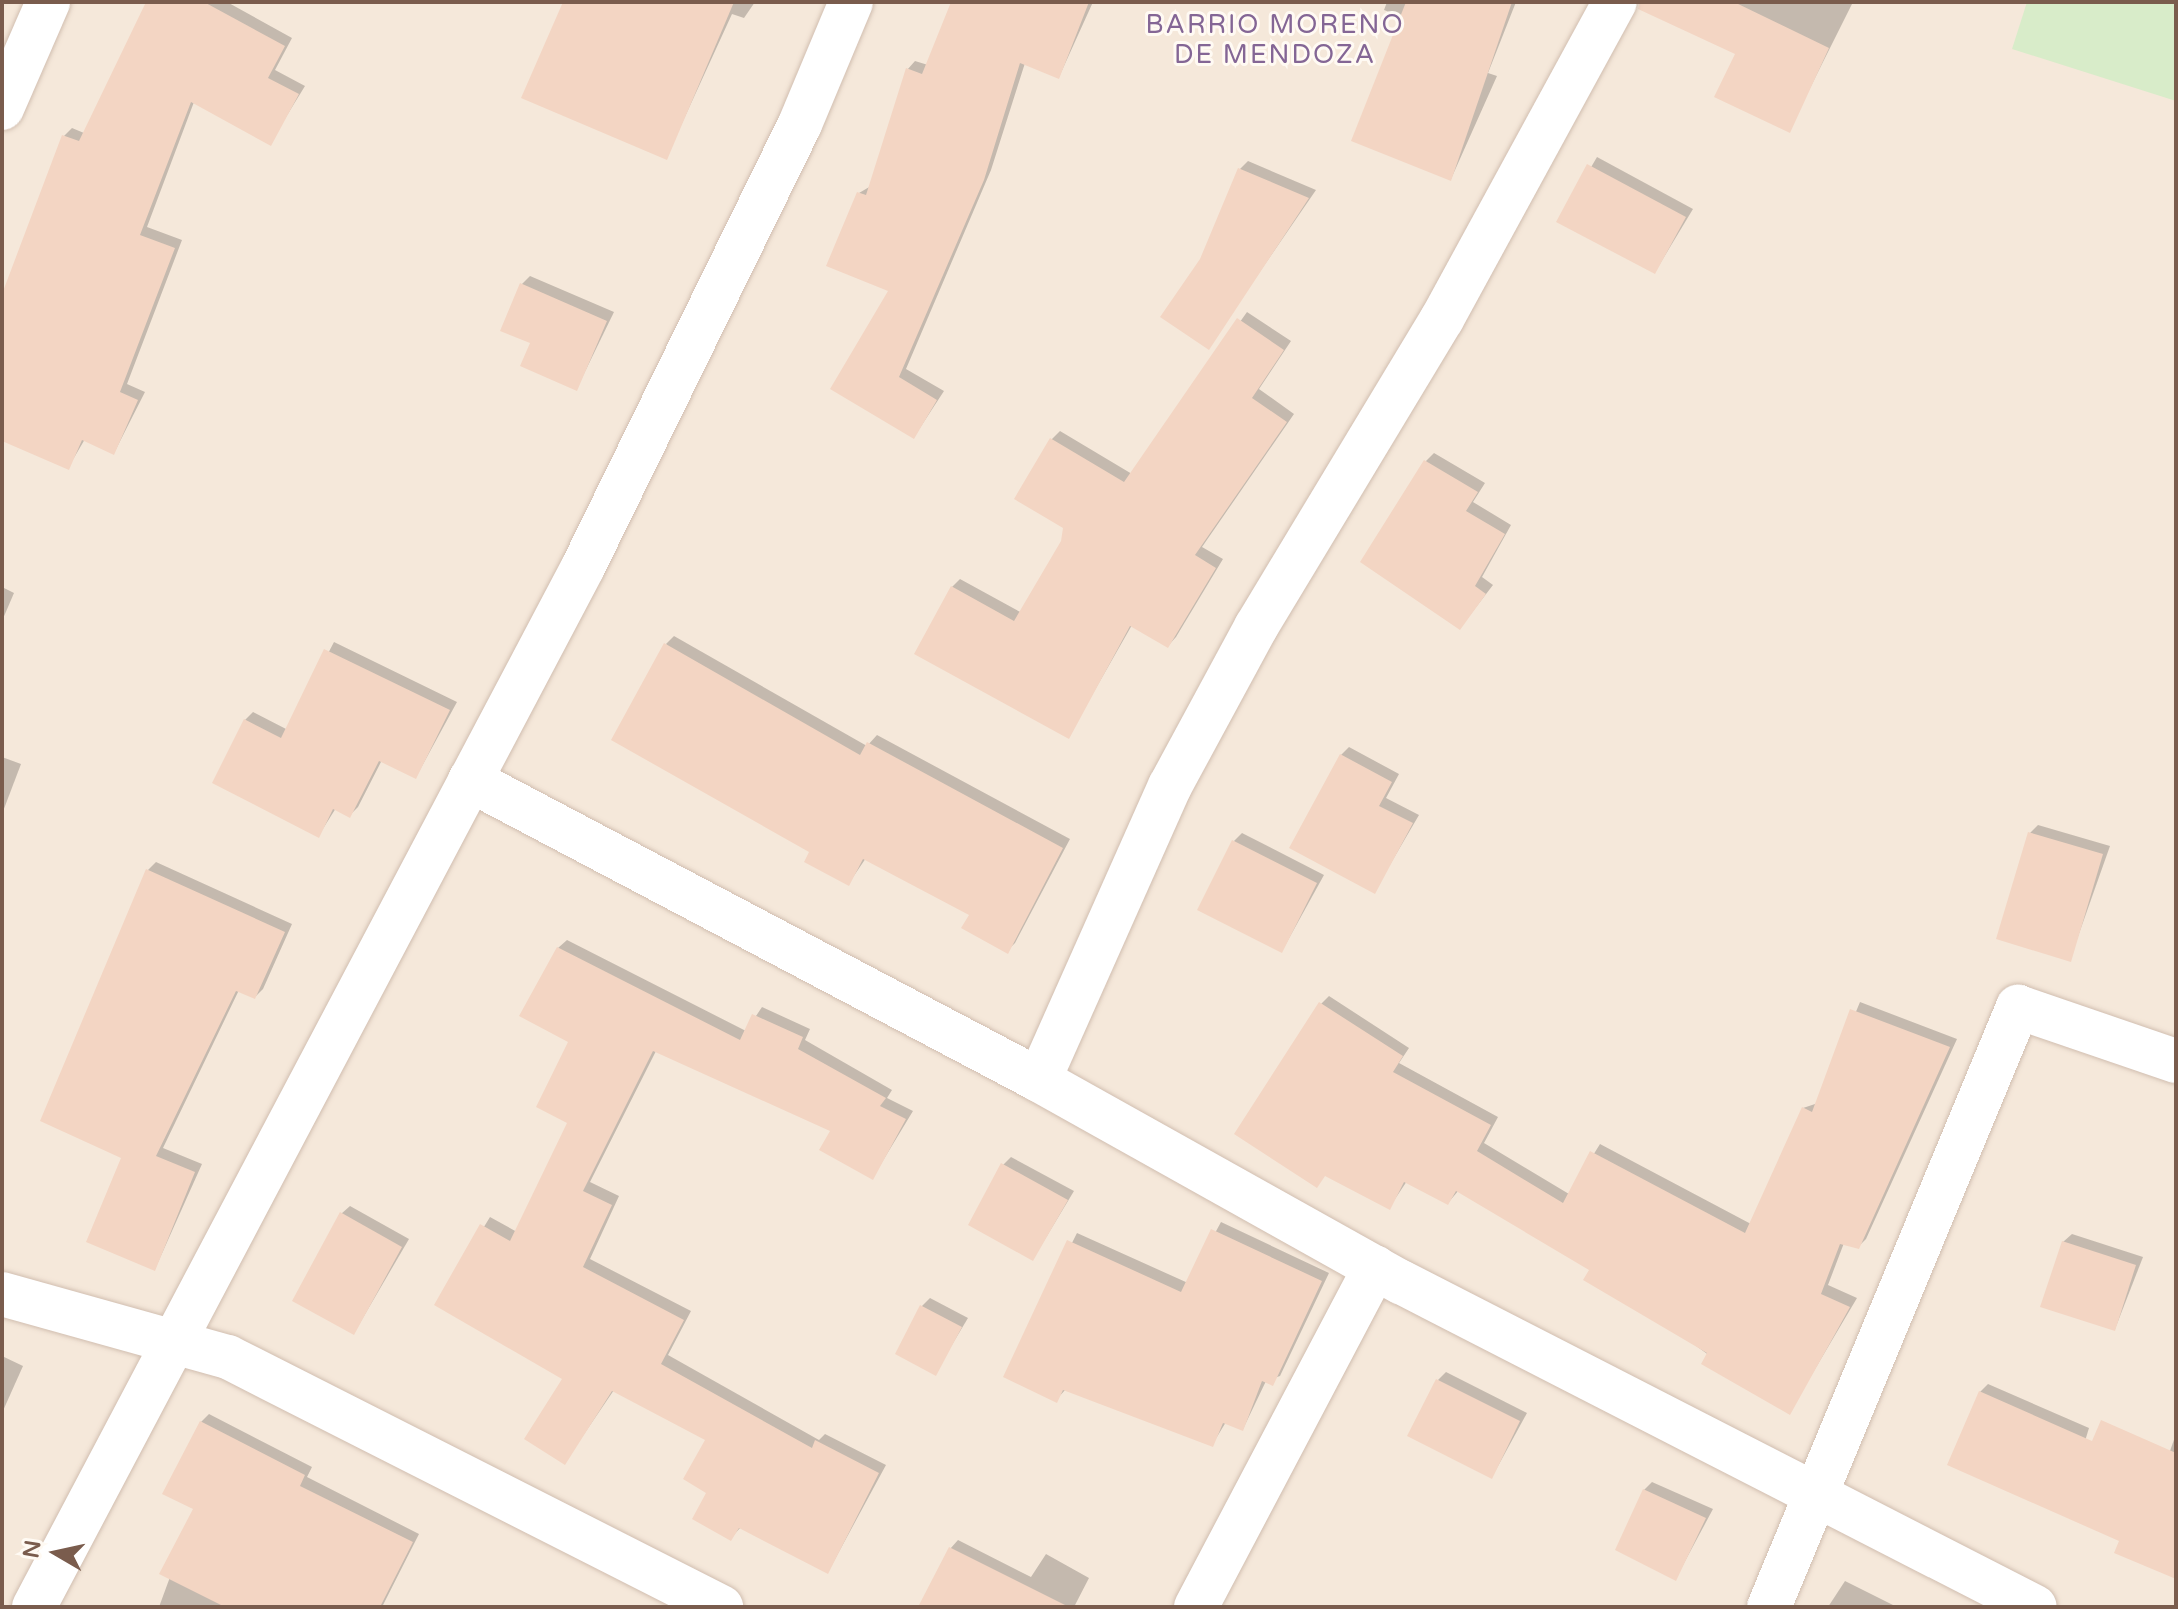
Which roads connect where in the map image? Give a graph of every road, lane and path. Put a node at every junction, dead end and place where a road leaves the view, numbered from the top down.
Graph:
1 (48, 2) edge
2 (851, 2) edge
3 (1615, 2) edge
4 (2, 108) edge
5 (470, 780) junction
6 (2176, 1061) edge
7 (1039, 1080) junction
8 (1375, 1267) junction
9 (2, 1294) edge
10 (177, 1338) junction
11 (1817, 1492) junction
12 (34, 1607) edge
13 (721, 1607) edge
14 (1196, 1607) edge
15 (1769, 1607) edge
16 (2035, 1607) edge

1 - 4 street
2 - 5 street
3 - 7 street
5 - 7 street
5 - 10 street
6 - 11 street
7 - 8 street
8 - 11 street
8 - 14 street
9 - 10 street
10 - 12 street
10 - 13 street
11 - 15 street
11 - 16 street

